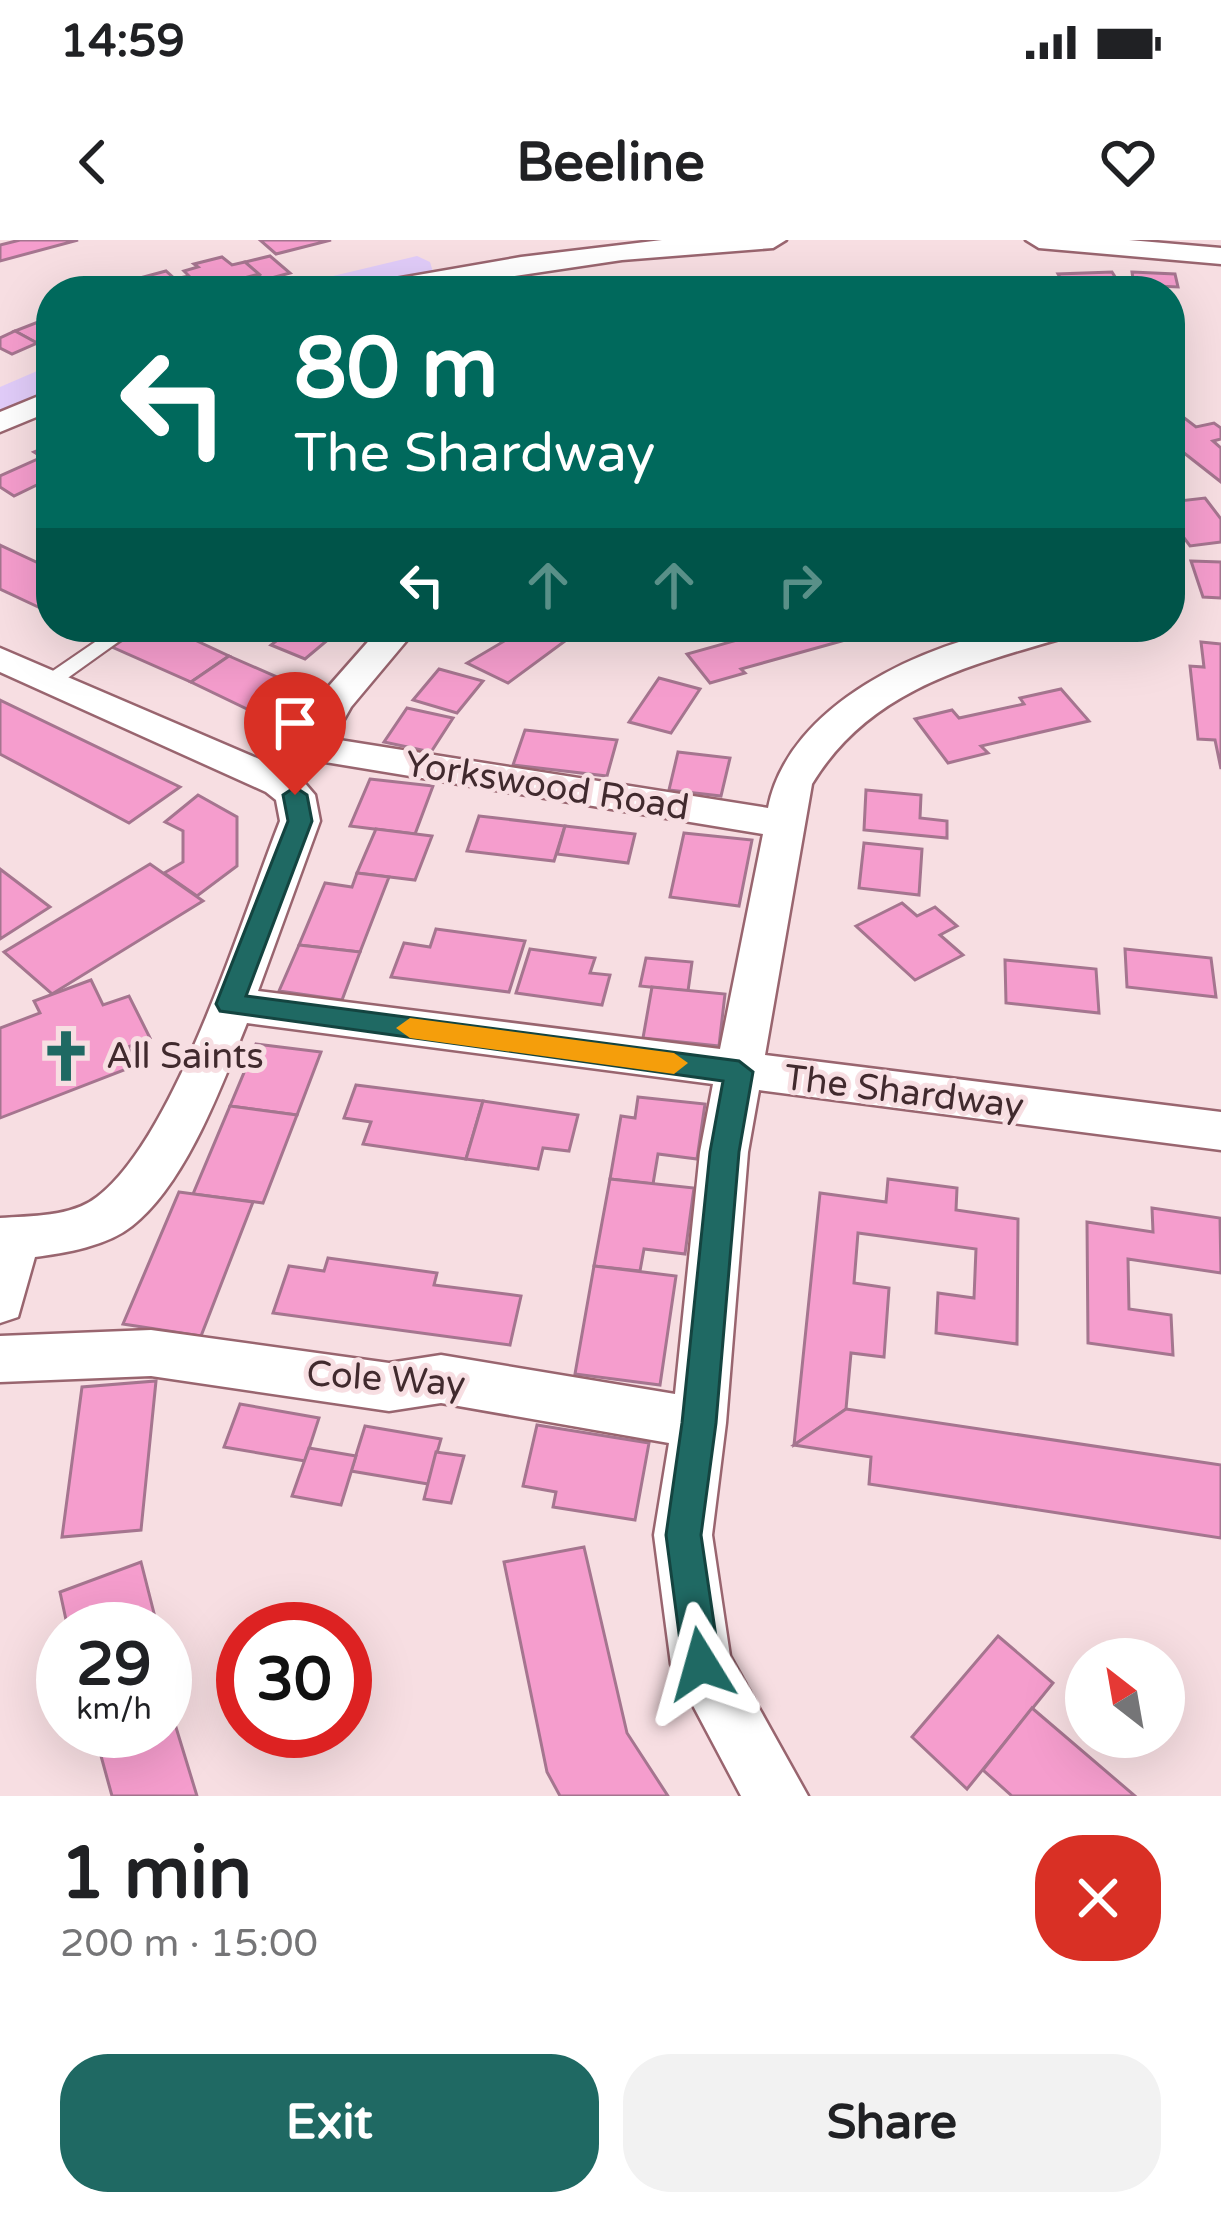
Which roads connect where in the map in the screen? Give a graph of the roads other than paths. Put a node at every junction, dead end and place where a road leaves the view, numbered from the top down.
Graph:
1 (773, 240) edge
2 (1040, 240) edge
3 (496, 242) edge
4 (1221, 256) edge
5 (522, 264) junction
6 (455, 276) edge
7 (36, 407) edge
8 (0, 423) edge
9 (108, 642) edge
10 (387, 642) edge
11 (1013, 642) edge
12 (0, 659) edge
13 (48, 682) junction
14 (309, 747) junction
15 (280, 783) junction
16 (784, 824) junction
17 (230, 1004) junction
18 (739, 1072) junction
19 (1221, 1131) edge
20 (6, 1238) edge
21 (0, 1301) edge
22 (0, 1359) edge
23 (699, 1423) junction
24 (776, 1796) edge

1 - 5 street
2 - 4 street
3 - 5 street
5 - 6 street
7 - 8 street
9 - 13 lane
10 - 14 street
11 - 16 street
12 - 13 street
13 - 15 street
14 - 15 street
14 - 16 street, Yorkswood Road
15 - 17 street
16 - 18 street
17 - 18 street, The Shardway
17 - 20 street
18 - 19 street, The Shardway
18 - 23 street
20 - 21 street
22 - 23 street, Cole Way
23 - 24 street

